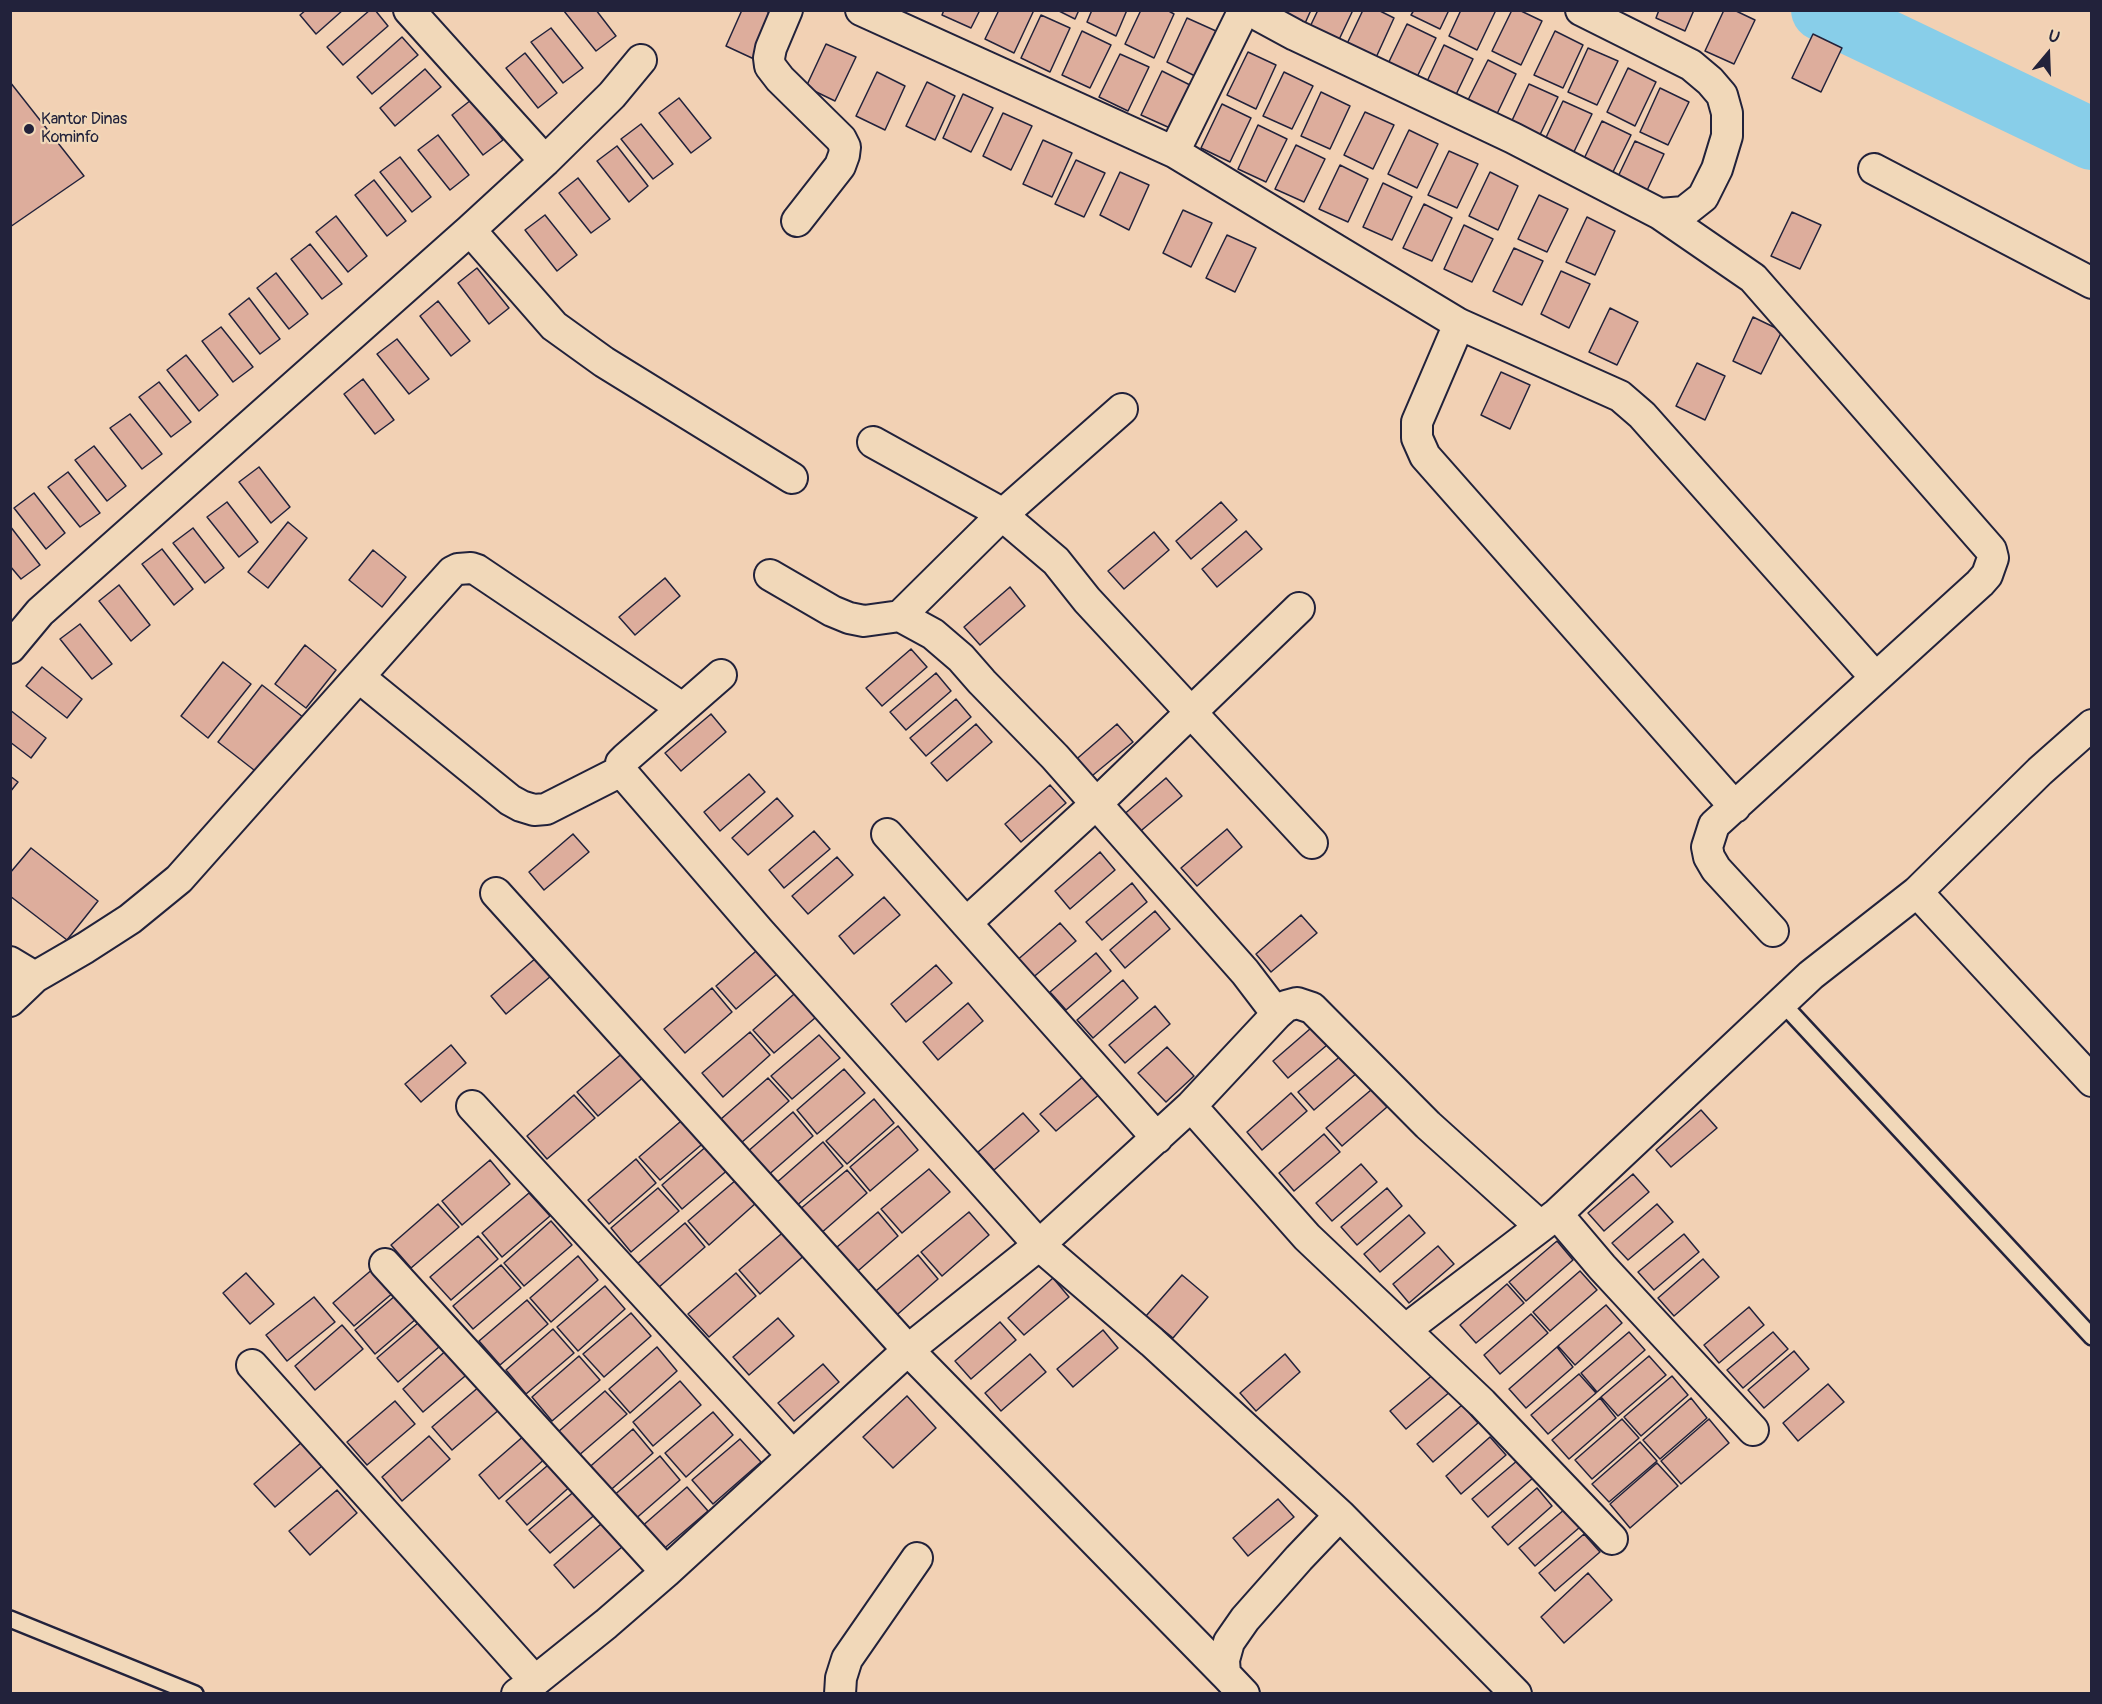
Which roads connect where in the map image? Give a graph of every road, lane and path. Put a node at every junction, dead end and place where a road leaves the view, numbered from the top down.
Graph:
1 (409, 10) edge
2 (787, 10) edge
3 (861, 10) edge
4 (1244, 10) edge
5 (1257, 10) edge
6 (1581, 10) edge
7 (641, 60) dead end
8 (1174, 152) junction
9 (545, 161) junction
10 (1874, 169) dead end
11 (1660, 214) junction
12 (797, 221) dead end
13 (470, 230) junction
14 (2091, 283) edge
15 (1459, 324) junction
16 (1122, 409) dead end
17 (873, 442) dead end
18 (792, 478) dead end
19 (1003, 514) junction
20 (770, 575) dead end
21 (1299, 608) dead end
22 (900, 616) junction
23 (10, 648) edge
24 (721, 675) dead end
25 (359, 677) junction
26 (1875, 677) junction
27 (682, 708) junction
28 (1192, 712) junction
29 (2091, 725) edge
30 (621, 771) junction
31 (1096, 804) junction
32 (1735, 807) junction
33 (887, 834) dead end
34 (1312, 843) dead end
35 (1917, 892) junction
36 (496, 893) dead end
37 (966, 923) junction
38 (1773, 931) dead end
39 (23, 970) edge
40 (10, 1001) edge
41 (1783, 1004) junction
42 (1277, 1014) junction
43 (2091, 1081) edge
44 (472, 1106) dead end
45 (1191, 1106) junction
46 (1157, 1138) junction
47 (1548, 1220) junction
48 (1039, 1245) junction
49 (385, 1264) dead end
50 (1405, 1330) junction
51 (2091, 1337) edge
52 (908, 1350) junction
53 (252, 1365) dead end
54 (1753, 1430) dead end
55 (792, 1455) junction
56 (1340, 1515) junction
57 (1612, 1539) dead end
58 (916, 1558) dead end
59 (666, 1572) junction
60 (10, 1619) edge
61 (1235, 1684) edge
62 (526, 1687) edge
63 (195, 1694) edge
64 (840, 1694) edge
65 (1516, 1694) edge

1 - 9 street
2 - 12 street
3 - 8 street
4 - 8 street
5 - 11 street
6 - 11 street
7 - 9 street
8 - 15 street
9 - 13 street
10 - 14 street
11 - 26 street
13 - 18 street
13 - 23 street
15 - 26 street
15 - 32 street
16 - 19 street
17 - 19 street
19 - 22 street
19 - 28 street
20 - 22 street
21 - 28 street
22 - 31 street
24 - 27 street
25 - 27 street
25 - 30 street
25 - 39 street
26 - 32 street
27 - 30 street
28 - 31 street
28 - 34 street
29 - 35 street
30 - 48 street
31 - 37 street
31 - 42 street
32 - 38 street
33 - 37 street
35 - 41 street
35 - 43 street
36 - 52 street
37 - 46 street
39 - 40 street
41 - 47 street
41 - 51 lane
42 - 45 street
42 - 47 street
44 - 55 street
45 - 46 street
45 - 50 street
46 - 48 street
47 - 50 street
47 - 54 street
48 - 52 street
48 - 56 street
49 - 59 street
50 - 57 street
52 - 55 street
52 - 61 street
53 - 62 street
55 - 59 street
56 - 61 street
56 - 65 street
58 - 64 street
59 - 62 street
60 - 63 lane

